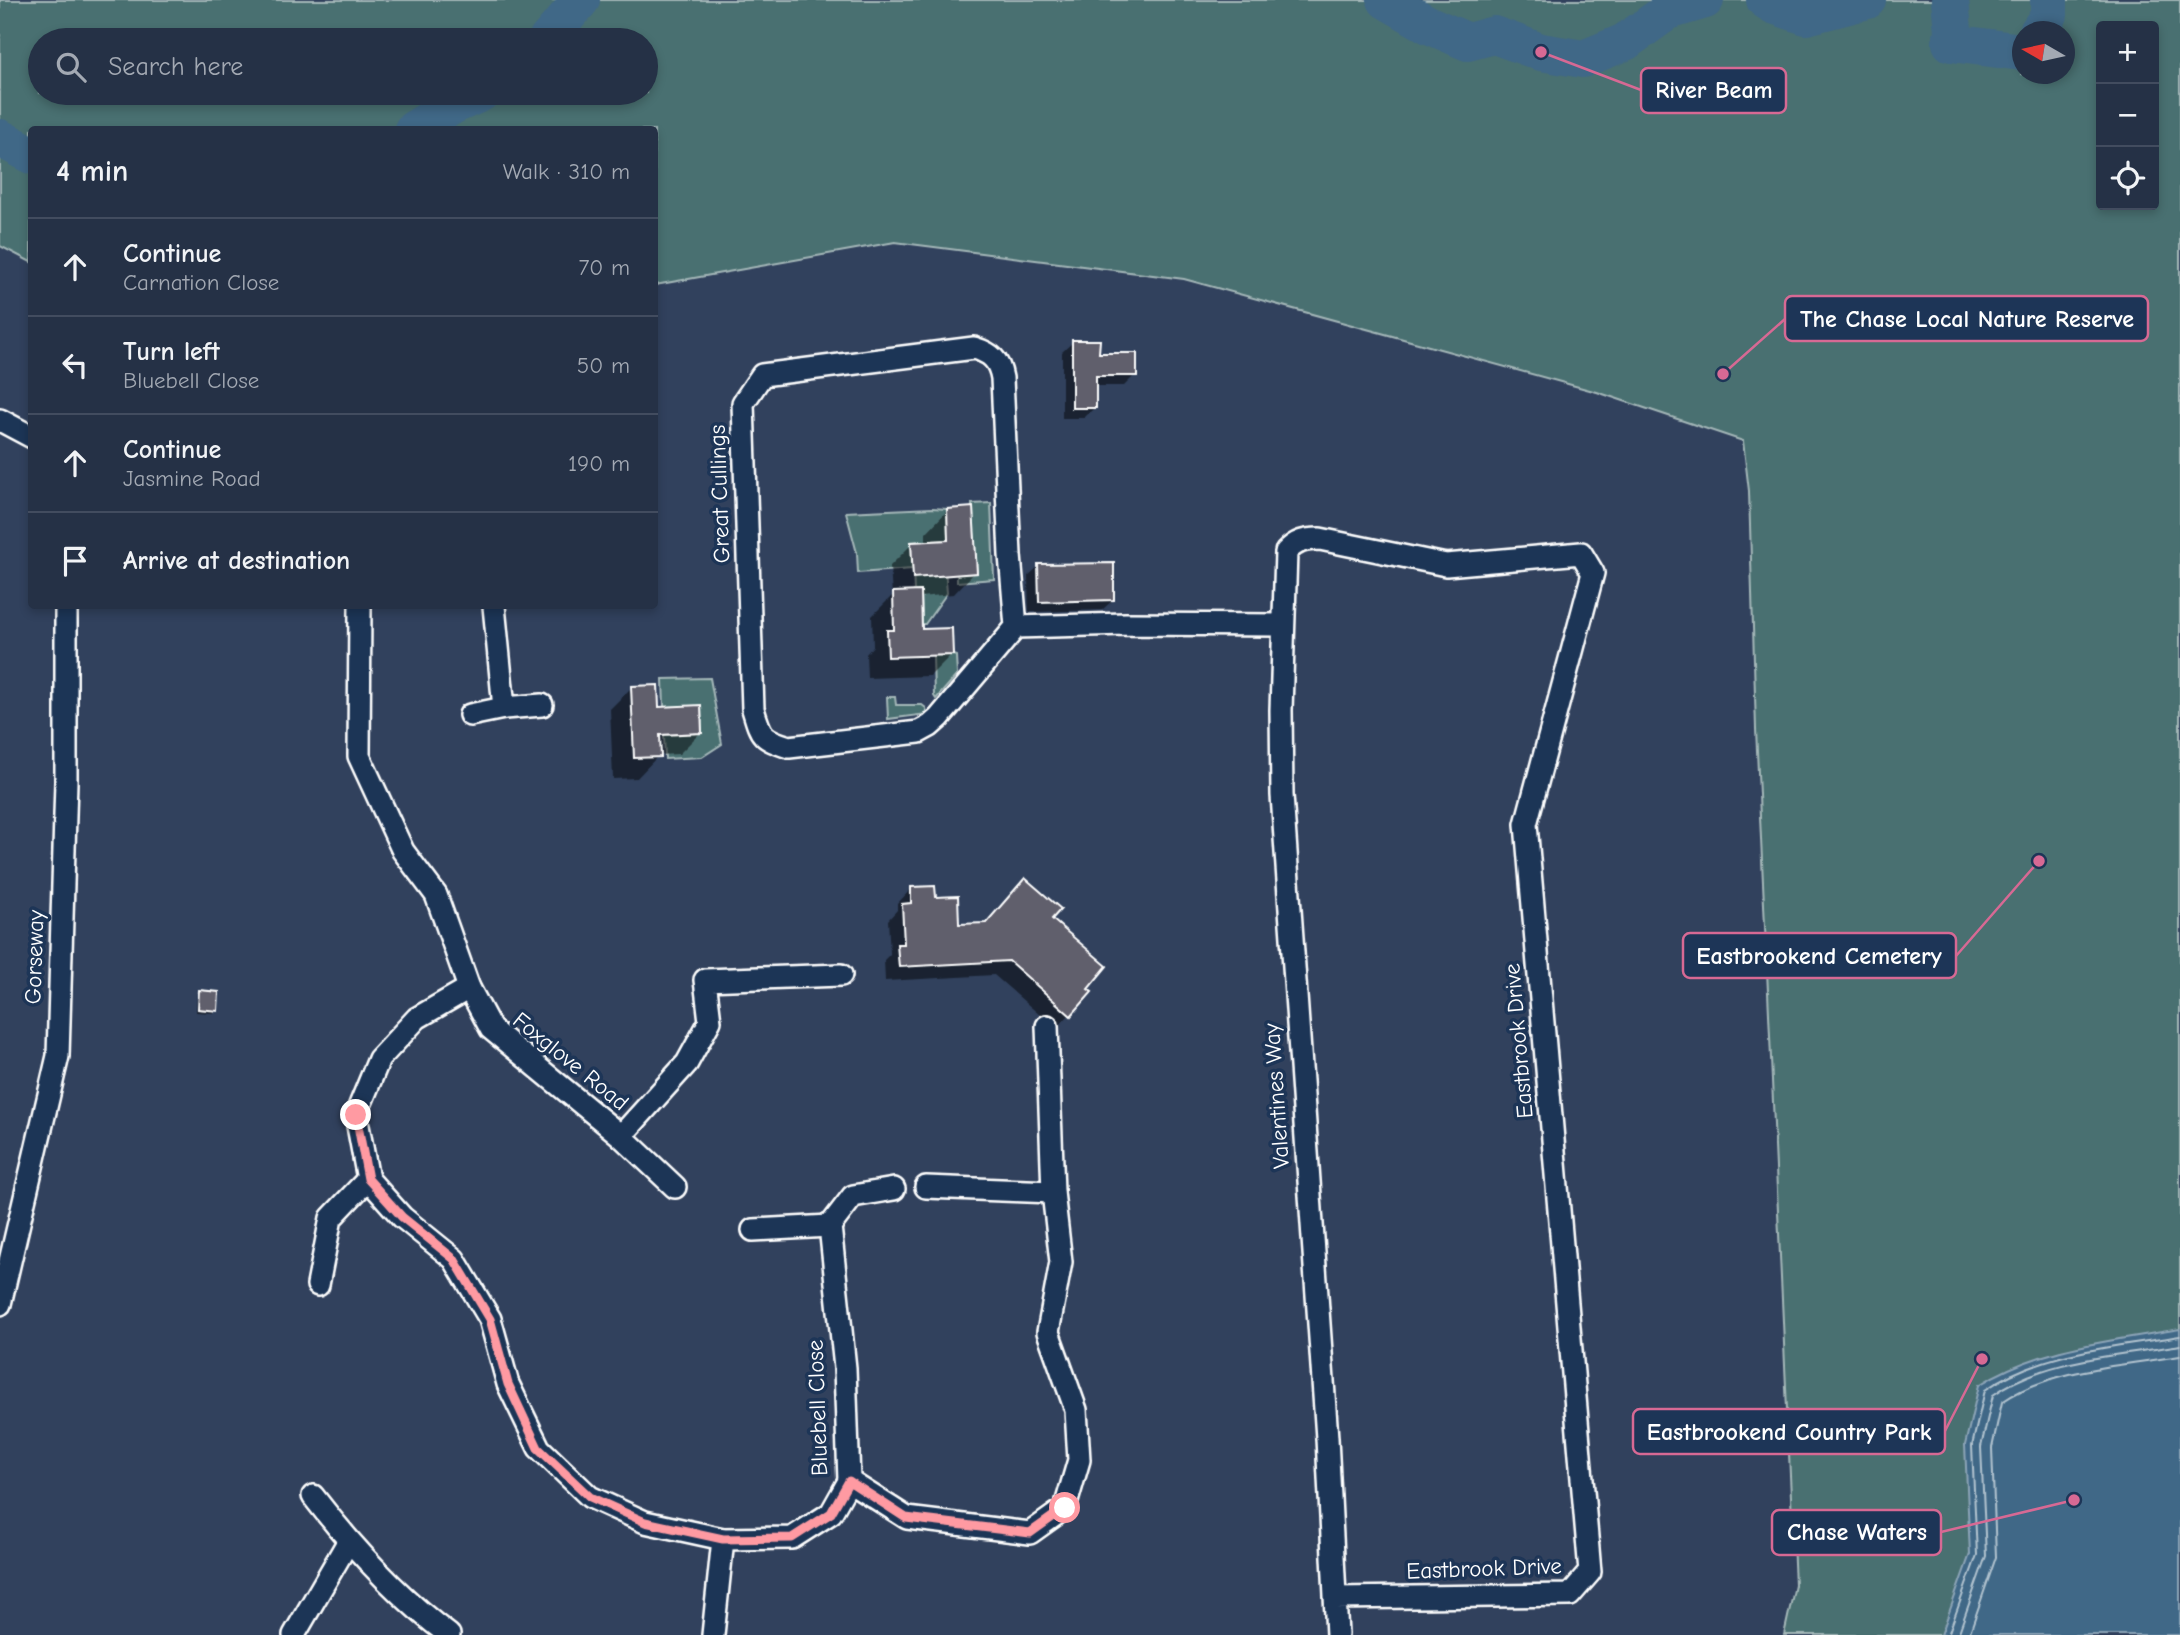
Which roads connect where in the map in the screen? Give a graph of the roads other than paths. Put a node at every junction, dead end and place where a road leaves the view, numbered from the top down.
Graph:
1 (0, 420) edge
2 (28, 435) edge
3 (1286, 552) joint
4 (66, 609) edge
5 (359, 609) edge
6 (494, 609) edge
7 (1283, 625) junction
8 (1016, 626) junction
9 (542, 705) dead end
10 (504, 708) junction
11 (470, 715) dead end
12 (841, 975) dead end
13 (469, 988) junction
14 (1047, 1026) dead end
15 (621, 1136) junction
16 (368, 1179) junction
17 (675, 1187) dead end
18 (926, 1187) dead end
19 (894, 1189) dead end
20 (1053, 1192) junction
21 (830, 1226) junction
22 (753, 1230) dead end
23 (318, 1285) dead end
24 (0, 1304) edge
25 (849, 1481) junction
26 (313, 1496) dead end
27 (723, 1539) junction
28 (348, 1542) junction
29 (1335, 1598) junction
30 (294, 1635) edge
31 (449, 1635) edge
32 (713, 1635) edge
33 (1337, 1635) edge

1 - 2 street
3 - 7 street, Valentines Way
3 - 29 street, Eastbrook Drive
4 - 24 street, Gorseway
5 - 13 street, Foxglove Road
6 - 10 street
7 - 8 street
7 - 29 street, Valentines Way
8 - 8 street, Great Cullings
9 - 10 street
10 - 11 street
12 - 15 street
13 - 15 street, Foxglove Road
13 - 16 street
14 - 20 street
15 - 17 street, Foxglove Road
16 - 23 street
16 - 27 street, Bluebell Close
18 - 20 street
19 - 21 street
20 - 25 street
21 - 22 street
21 - 25 street, Bluebell Close
25 - 27 street, Bluebell Close
26 - 28 street
27 - 32 street
28 - 30 street
28 - 31 street
29 - 33 street, Valentines Way

